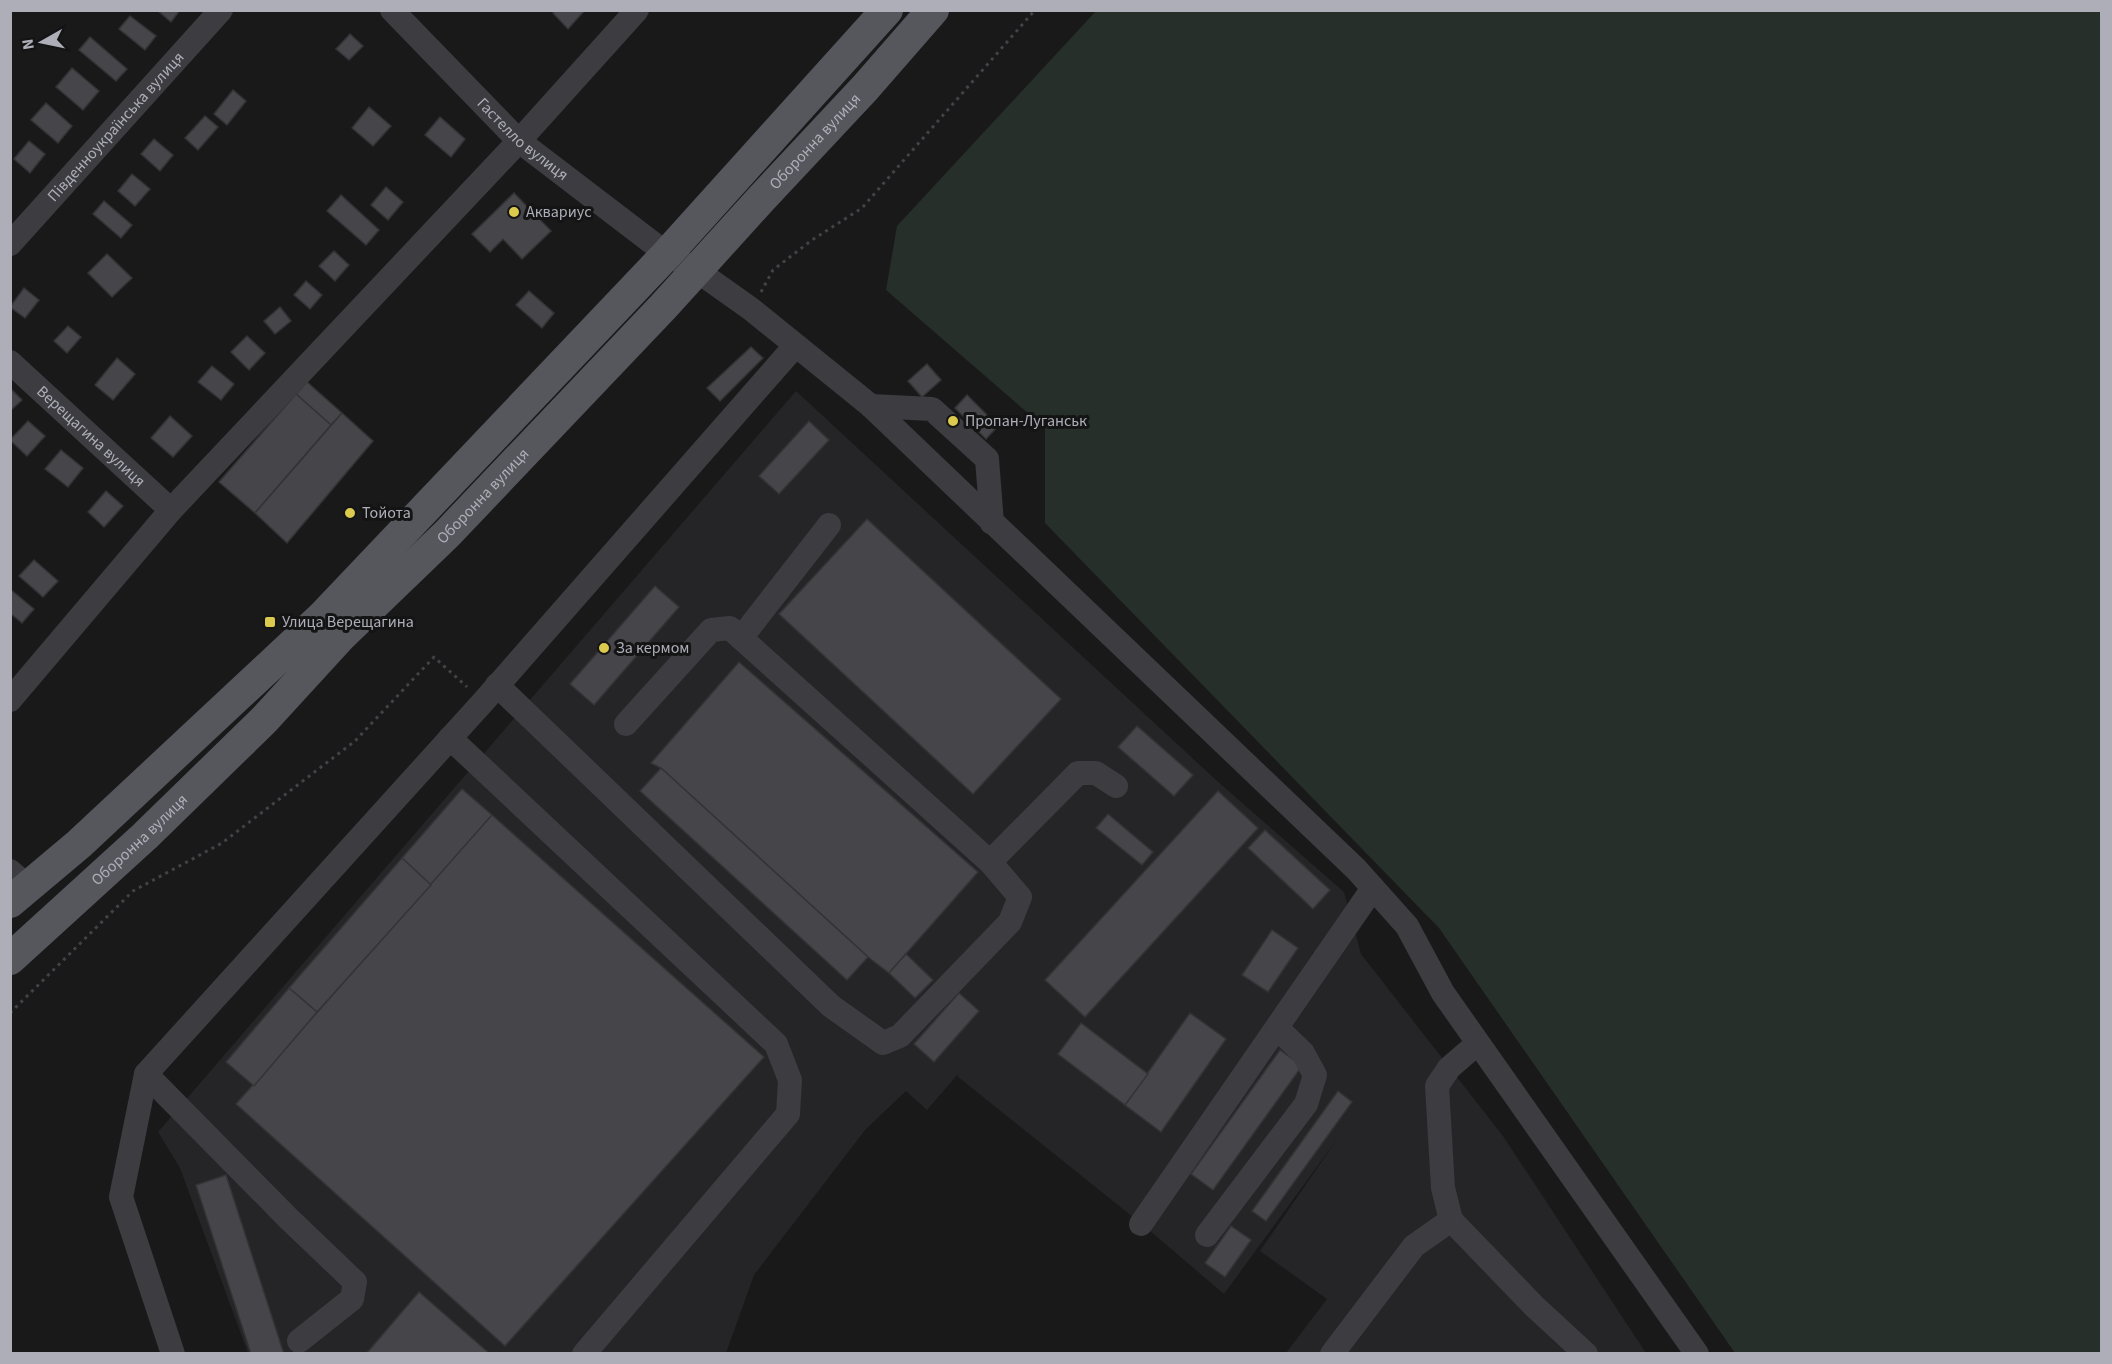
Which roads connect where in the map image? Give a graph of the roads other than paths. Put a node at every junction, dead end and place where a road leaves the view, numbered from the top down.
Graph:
1 (221, 10) edge
2 (392, 10) edge
3 (637, 10) edge
4 (887, 10) edge
5 (933, 10) edge
6 (519, 141) junction
7 (10, 244) edge
8 (667, 254) junction
9 (696, 270) junction
10 (795, 346) junction
11 (10, 362) edge
12 (871, 406) junction
13 (171, 510) junction
14 (992, 523) junction
15 (829, 525) dead end
16 (741, 638) junction
17 (490, 693) junction
18 (10, 700) edge
19 (626, 724) dead end
20 (450, 738) junction
21 (1116, 786) dead end
22 (990, 862) junction
23 (16, 887) edge
24 (1373, 888) junction
25 (10, 959) edge
26 (1277, 1028) junction
27 (1478, 1043) junction
28 (146, 1074) junction
29 (1451, 1220) junction
30 (1142, 1224) dead end
31 (1207, 1235) dead end
32 (299, 1341) dead end
33 (173, 1353) edge
34 (584, 1353) edge
35 (1332, 1353) edge
36 (1586, 1353) edge
37 (1697, 1353) edge

1 - 7 street, Південноукраїнська вулиця
2 - 6 street, Гастелло вулиця
3 - 6 street
4 - 8 main road, Оборонна вулиця
5 - 9 main road, Оборонна вулиця
6 - 8 street, Гастелло вулиця
6 - 13 street
8 - 9 street, Гастелло вулиця
8 - 23 main road, Оборонна вулиця
9 - 10 street, Гастелло вулиця
9 - 25 main road, Оборонна вулиця
10 - 12 street, Гастелло вулиця
10 - 17 street
11 - 13 street, Верещагина вулиця
12 - 14 street, Гастелло вулиця
12 - 14 street
13 - 18 street
14 - 24 street, Гастелло вулиця
15 - 16 street
16 - 19 street
16 - 22 street
17 - 20 street
17 - 22 street
20 - 28 street
20 - 34 street
21 - 22 street
24 - 26 street
24 - 27 street, Гастелло вулиця
26 - 30 street
26 - 31 street
27 - 29 street
27 - 37 street, Гастелло вулиця
28 - 32 street
28 - 33 street
29 - 35 street
29 - 36 street

